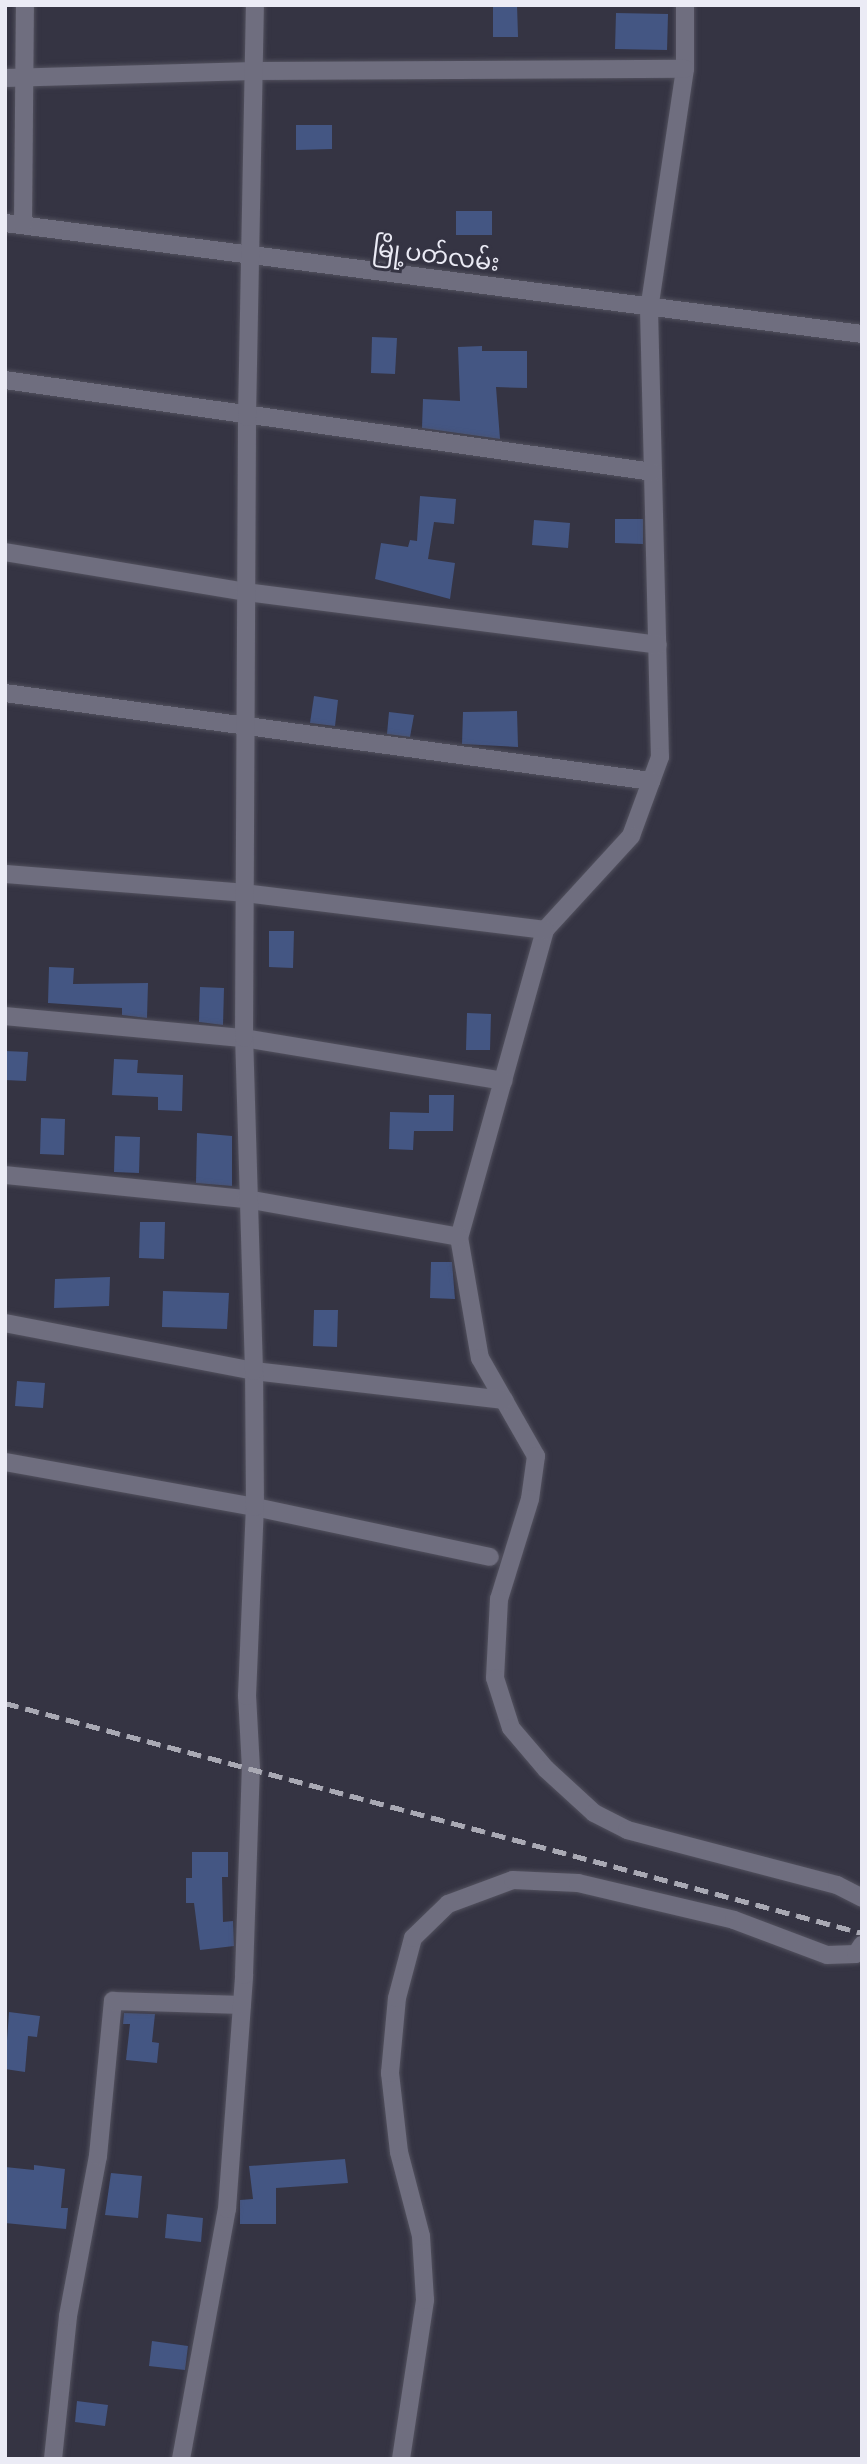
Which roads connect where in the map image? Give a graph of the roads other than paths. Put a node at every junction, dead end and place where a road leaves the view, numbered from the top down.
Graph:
1 (25, 5) edge
2 (255, 5) edge
3 (685, 5) edge
4 (685, 69) junction
5 (254, 71) junction
6 (5, 78) edge
7 (24, 78) junction
8 (14, 224) edge
9 (252, 257) junction
10 (649, 309) junction
11 (862, 334) edge
12 (5, 380) edge
13 (247, 417) junction
14 (653, 472) junction
15 (5, 552) edge
16 (246, 592) junction
17 (658, 645) junction
18 (5, 693) edge
19 (245, 727) junction
20 (651, 781) junction
21 (5, 874) edge
22 (244, 893) junction
23 (545, 930) junction
24 (5, 1016) edge
25 (244, 1038) junction
26 (503, 1081) junction
27 (5, 1175) edge
28 (246, 1199) junction
29 (459, 1237) junction
30 (5, 1323) edge
31 (254, 1371) junction
32 (504, 1400) junction
33 (5, 1462) edge
34 (255, 1507) junction
35 (491, 1557) dead end
36 (862, 1898) edge
37 (862, 1945) edge
38 (242, 2005) junction
39 (53, 2459) edge
40 (181, 2459) edge
41 (401, 2459) edge

1 - 7 street
2 - 5 street
3 - 4 street
4 - 5 street
4 - 10 street
5 - 7 street
5 - 9 street
6 - 7 street
7 - 8 street
8 - 9 street, မြို့ပတ်လမ်း
9 - 10 street, မြို့ပတ်လမ်း
9 - 13 street
10 - 11 street, မြို့ပတ်လမ်း
10 - 14 street
12 - 13 street
13 - 14 street
13 - 16 street
14 - 17 street
15 - 16 street
16 - 17 street
16 - 19 street
17 - 20 street
18 - 19 street
19 - 20 street
19 - 22 street
20 - 23 street
21 - 22 street
22 - 23 street
22 - 25 street
23 - 26 street
24 - 25 street
25 - 26 street
25 - 28 street
26 - 29 street
27 - 28 street
28 - 29 street
28 - 31 street
29 - 32 street
30 - 31 street
31 - 32 street
31 - 34 street
32 - 36 street
33 - 34 street
34 - 35 street
34 - 38 street
37 - 41 street
38 - 39 street
38 - 40 street

